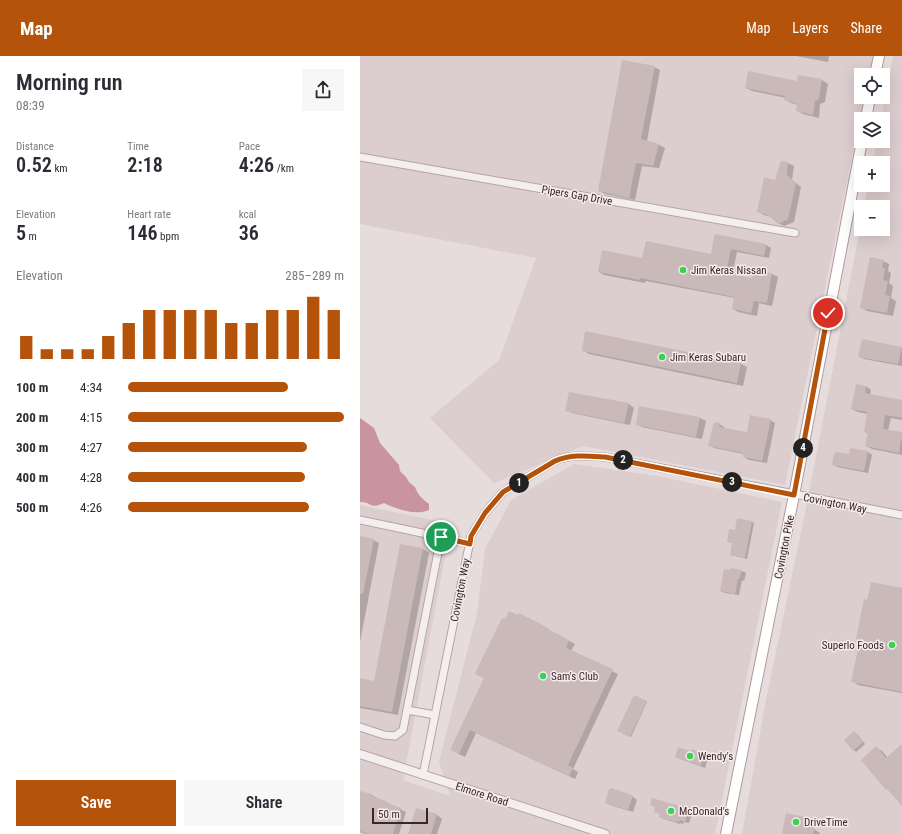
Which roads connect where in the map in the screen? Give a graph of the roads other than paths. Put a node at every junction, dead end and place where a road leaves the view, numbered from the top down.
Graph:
1 (878, 56) edge
2 (876, 68) edge
3 (861, 148) edge
4 (360, 157) edge
5 (795, 233) dead end
6 (794, 495) junction
7 (902, 515) edge
8 (360, 520) edge
9 (441, 537) junction
10 (470, 544) junction
11 (407, 710) junction
12 (435, 715) junction
13 (360, 727) edge
14 (360, 754) edge
15 (423, 775) junction
16 (605, 834) edge
17 (726, 834) edge

1 - 2 main road
3 - 6 main road, Covington Pike
4 - 5 street, Pipers Gap Drive
6 - 7 street, Covington Way
6 - 10 street, Covington Way
6 - 17 main road, Covington Pike
8 - 9 street
9 - 10 street
9 - 11 street
10 - 12 street, Covington Way
11 - 12 street
11 - 13 street
12 - 15 street, Covington Way
14 - 15 street, Elmore Road
15 - 16 street, Elmore Road

